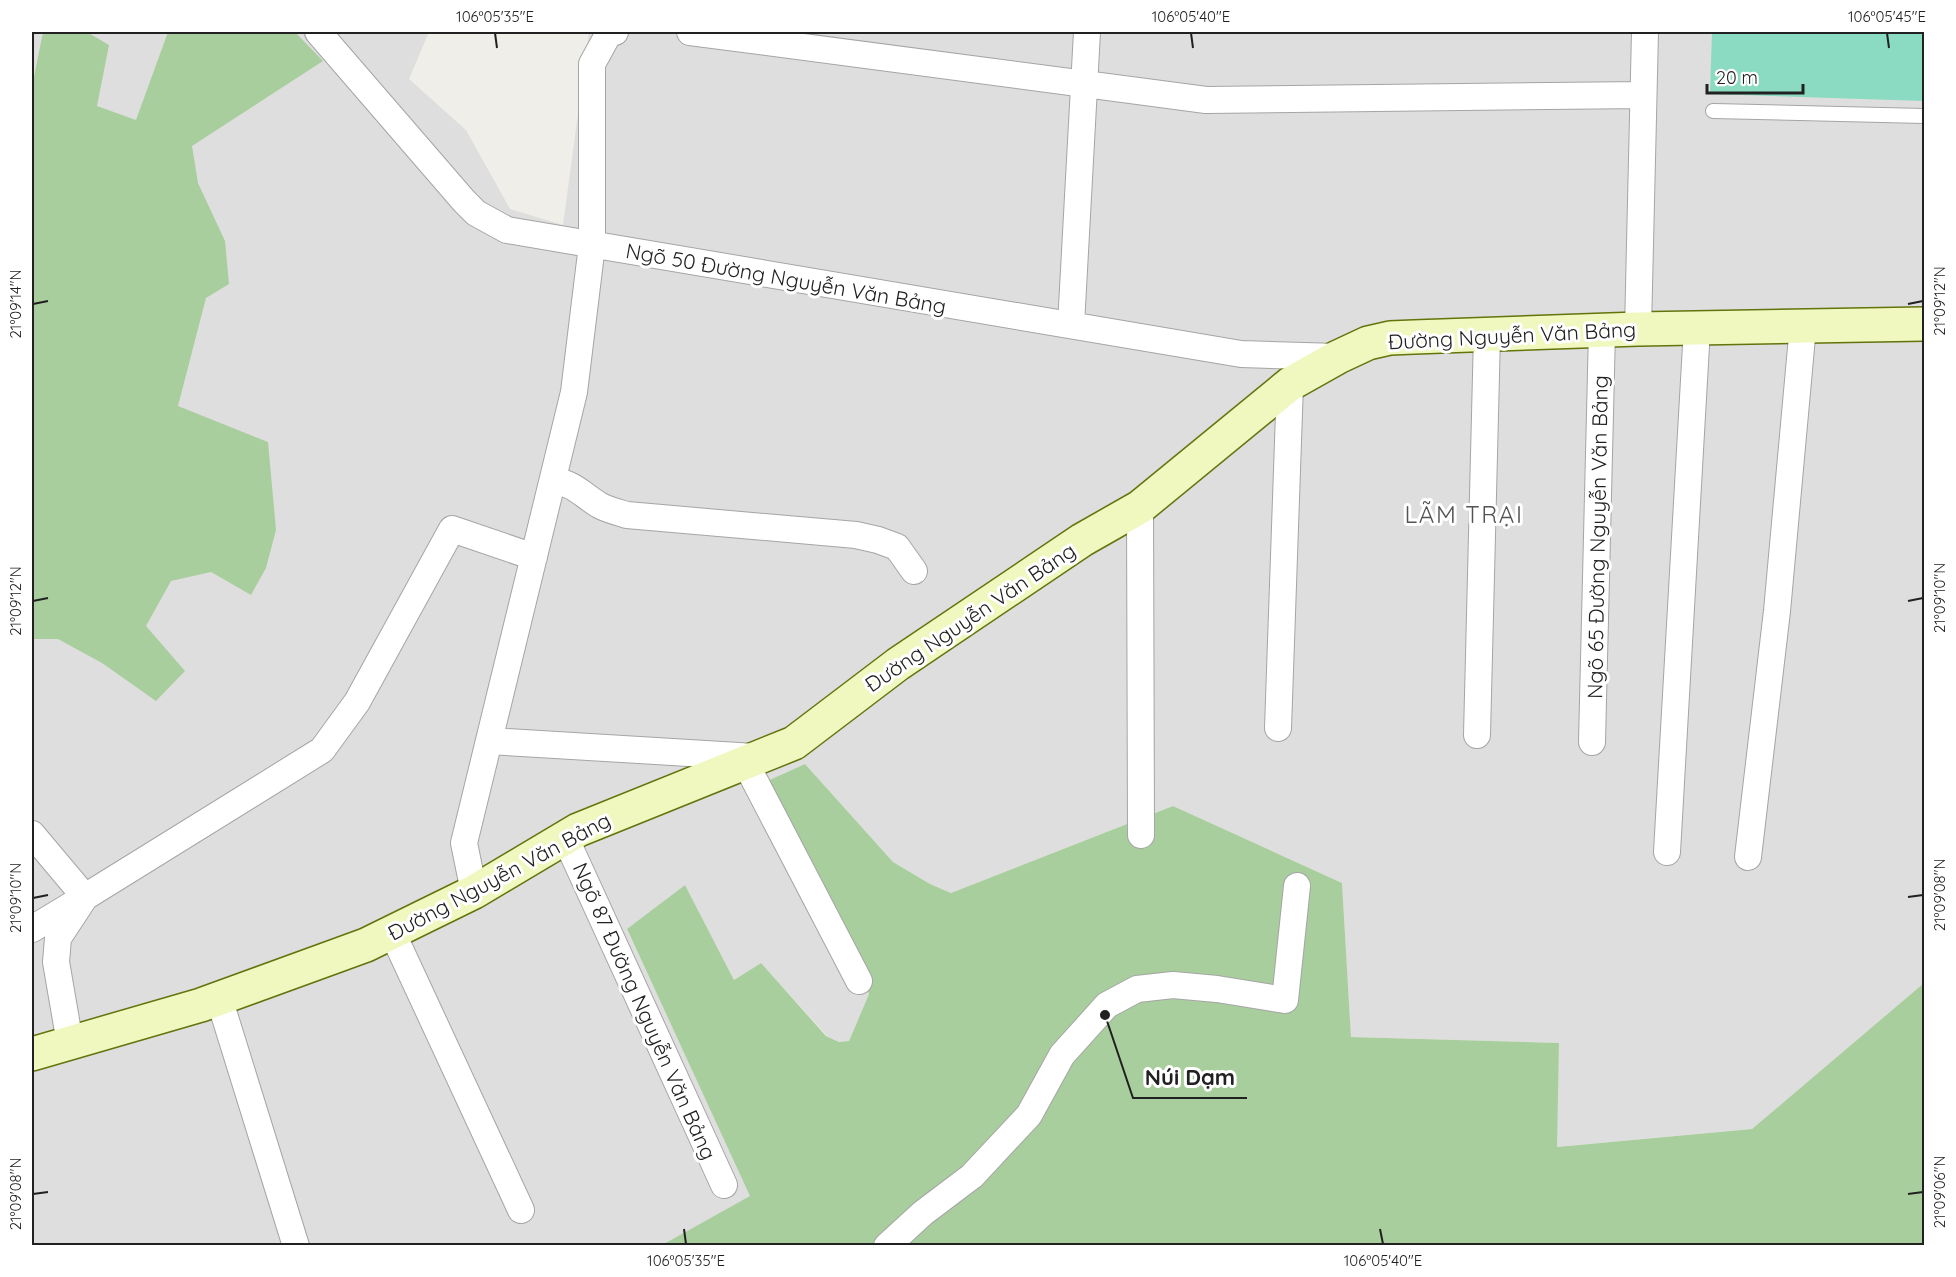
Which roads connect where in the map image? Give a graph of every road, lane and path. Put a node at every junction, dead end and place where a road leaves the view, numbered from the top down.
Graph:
1 (318, 32) edge
2 (611, 32) edge
3 (690, 32) edge
4 (1087, 32) edge
5 (1646, 32) edge
6 (1084, 84) junction
7 (1643, 95) junction
8 (1713, 111) dead end
9 (1924, 116) edge
10 (592, 245) junction
11 (1924, 324) edge
12 (1071, 325) junction
13 (1803, 326) junction
14 (1696, 328) junction
15 (1638, 329) junction
16 (1602, 332) junction
17 (1487, 335) junction
18 (1338, 357) junction
19 (1290, 384) junction
20 (552, 480) junction
21 (1140, 507) junction
22 (534, 557) junction
23 (914, 571) dead end
24 (1278, 728) dead end
25 (1477, 735) dead end
26 (489, 741) junction
27 (1592, 742) dead end
28 (751, 760) junction
29 (32, 834) edge
30 (1141, 835) dead end
31 (566, 837) junction
32 (1667, 852) dead end
33 (1748, 857) dead end
34 (1297, 886) dead end
35 (474, 892) junction
36 (85, 897) junction
37 (32, 929) edge
38 (392, 932) junction
39 (859, 981) dead end
40 (219, 998) junction
41 (70, 1043) junction
42 (32, 1054) edge
43 (724, 1185) dead end
44 (521, 1210) dead end
45 (296, 1245) edge
46 (887, 1245) edge

1 - 10 street, Ngõ 50 Đường Nguyễn Văn Bảng
2 - 10 street
3 - 6 street
4 - 6 street
5 - 7 street
6 - 7 street
6 - 12 street
7 - 15 street
8 - 9 lane
10 - 12 street, Ngõ 50 Đường Nguyễn Văn Bảng
10 - 20 street
11 - 13 street, Đường Nguyễn Văn Bảng
12 - 18 street, Ngõ 50 Đường Nguyễn Văn Bảng
13 - 14 street, Đường Nguyễn Văn Bảng
13 - 33 street
14 - 15 street, Đường Nguyễn Văn Bảng
14 - 32 street
15 - 16 street, Đường Nguyễn Văn Bảng
16 - 17 street, Đường Nguyễn Văn Bảng
16 - 27 street, Ngõ 65 Đường Nguyễn Văn Bảng
17 - 18 street, Đường Nguyễn Văn Bảng
17 - 25 street
18 - 19 street, Đường Nguyễn Văn Bảng
19 - 21 street, Đường Nguyễn Văn Bảng
19 - 24 street
20 - 22 street
20 - 23 street
21 - 28 street, Đường Nguyễn Văn Bảng
21 - 30 street
22 - 26 street
22 - 36 street
26 - 28 street
26 - 35 street
28 - 31 street, Đường Nguyễn Văn Bảng
28 - 39 street
29 - 36 street
31 - 35 street, Đường Nguyễn Văn Bảng
31 - 43 street, Ngõ 87 Đường Nguyễn Văn Bảng
34 - 46 street
35 - 38 street, Đường Nguyễn Văn Bảng
36 - 37 street
36 - 41 street
38 - 40 street, Đường Nguyễn Văn Bảng
38 - 44 street
40 - 41 street, Đường Nguyễn Văn Bảng
40 - 45 street
41 - 42 street, Đường Nguyễn Văn Bảng

